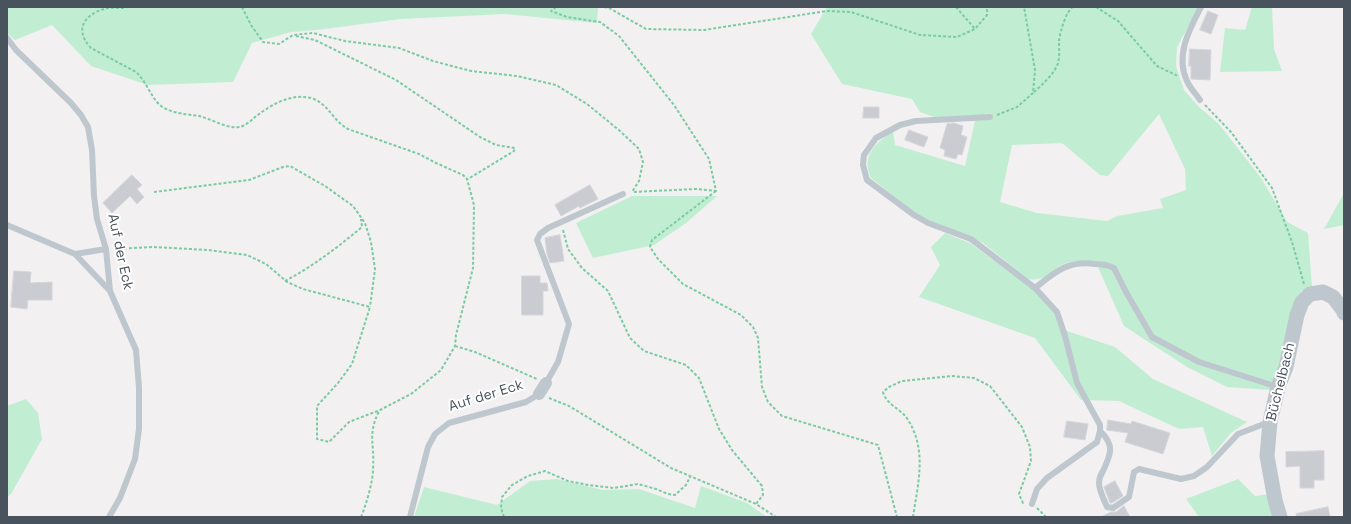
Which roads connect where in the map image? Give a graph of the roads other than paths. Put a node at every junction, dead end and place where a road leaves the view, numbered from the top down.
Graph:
1 (1201, 7) edge
2 (7, 38) edge
3 (1200, 100) road end
4 (990, 117) road end
5 (622, 194) road end
6 (7, 225) edge
7 (106, 249) junction
8 (75, 254) junction
9 (1035, 288) junction
10 (110, 291) junction
11 (1344, 313) edge
12 (546, 383) joint
13 (1278, 387) junction
14 (539, 394) joint
15 (1270, 422) junction
16 (1100, 431) junction
17 (1032, 504) road end
18 (109, 517) edge
19 (410, 517) edge
20 (1280, 517) edge

1 - 3 lane
2 - 7 lane, Auf der Eck
4 - 9 lane
5 - 12 lane, Auf der Eck
6 - 8 lane
7 - 8 lane
7 - 10 lane, Auf der Eck
8 - 10 lane
9 - 13 lane
9 - 16 lane
10 - 18 lane, Auf der Eck
11 - 13 street, Büchelbach
12 - 14 street, Auf der Eck
13 - 15 street, Büchelbach
14 - 19 lane, Auf der Eck
15 - 16 lane
15 - 20 street, Büchelbach
16 - 17 lane

